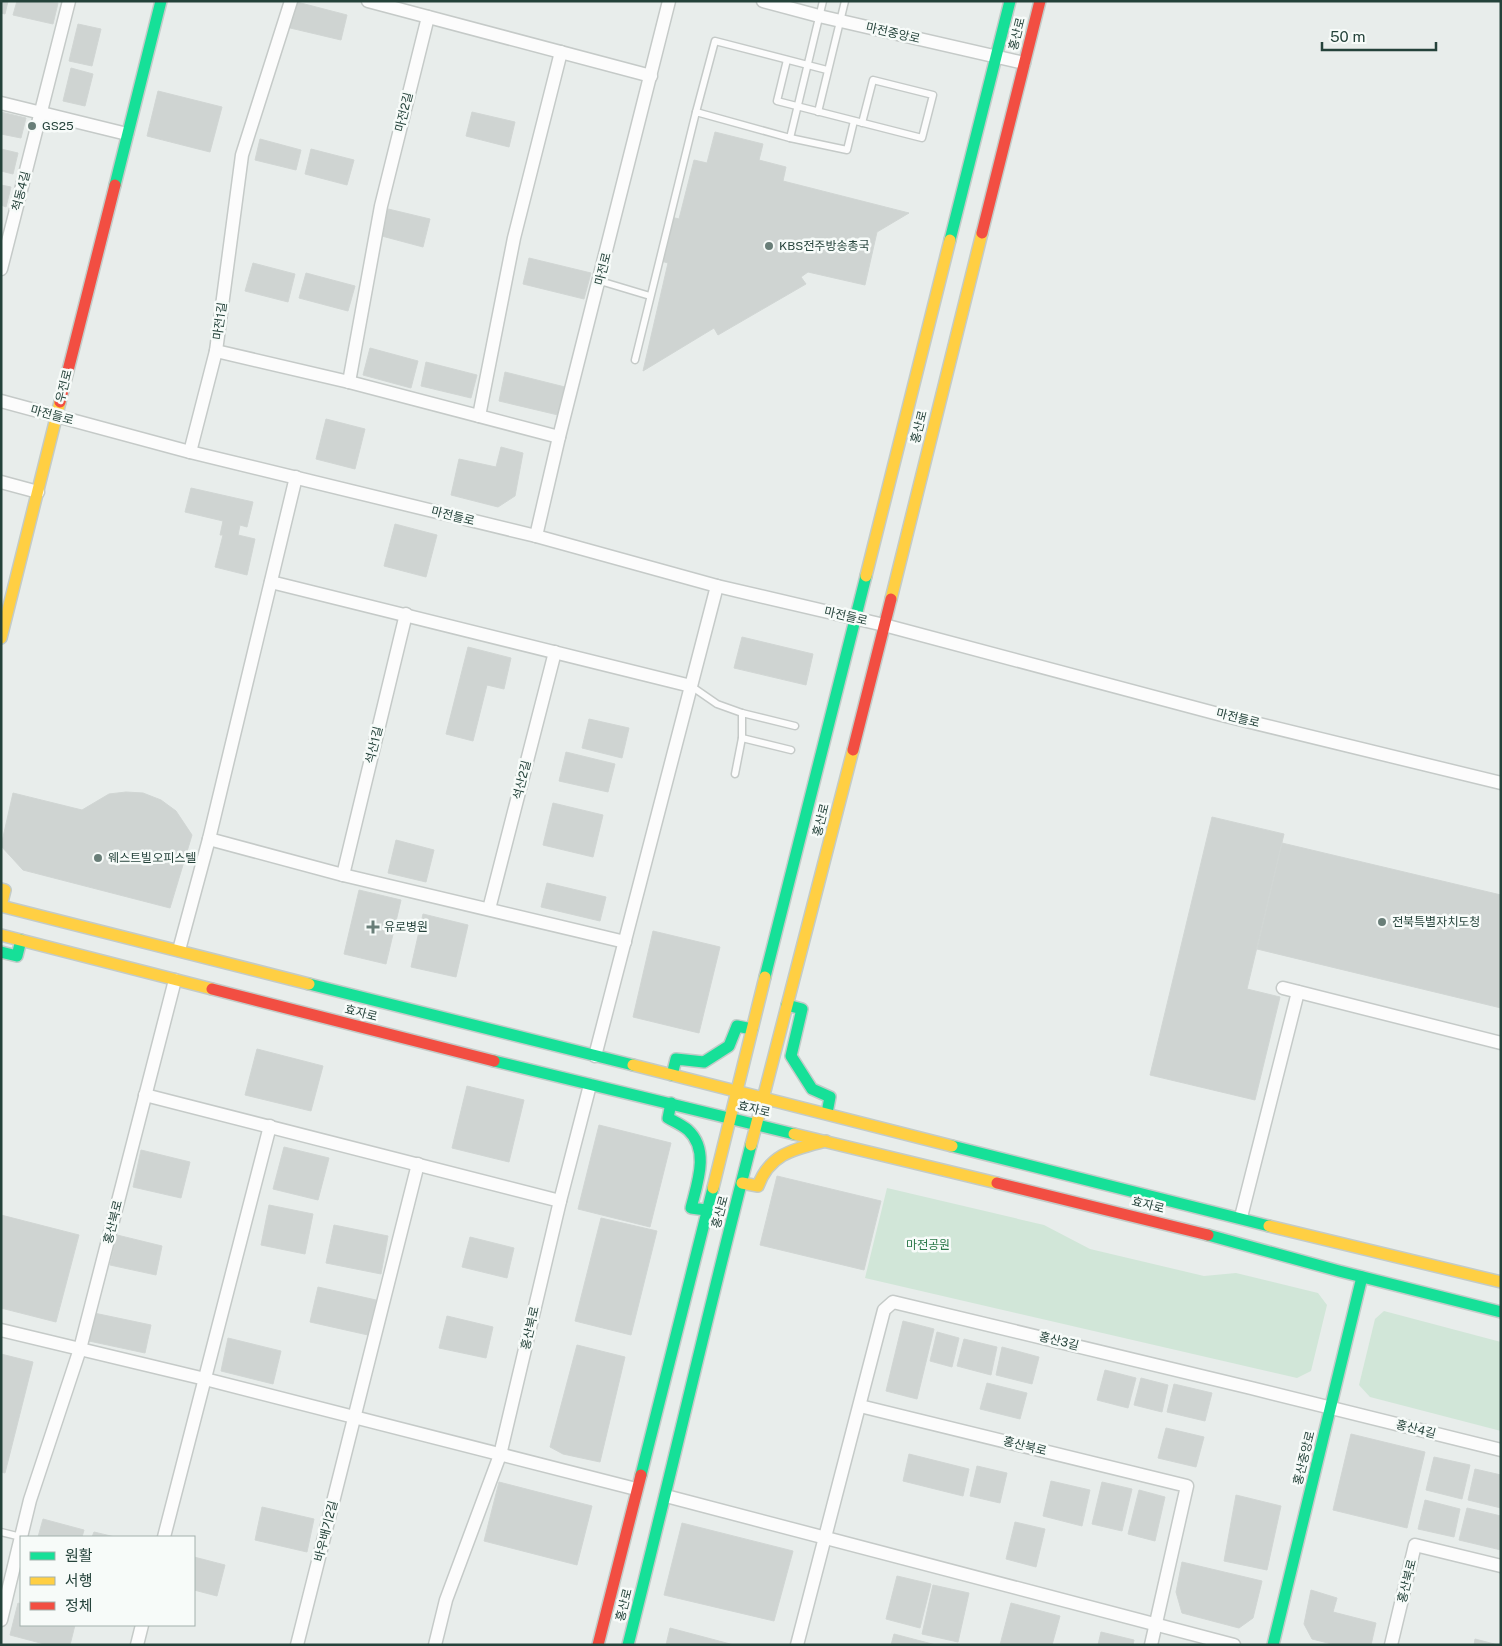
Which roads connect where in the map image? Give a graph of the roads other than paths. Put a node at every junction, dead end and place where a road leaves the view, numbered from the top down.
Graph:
1 (161, 1) edge
2 (291, 1) edge
3 (368, 1) edge
4 (669, 1) edge
5 (763, 1) edge
6 (823, 1) edge
7 (845, 1) edge
8 (1010, 1) edge
9 (1040, 1) edge
10 (68, 4) edge
11 (819, 16) junction
12 (428, 18) junction
13 (840, 21) junction
14 (561, 52) junction
15 (996, 57) junction
16 (787, 60) junction
17 (1024, 63) junction
18 (808, 65) junction
19 (827, 70) junction
20 (651, 76) junction
21 (1, 102) edge
22 (798, 107) junction
23 (696, 112) junction
24 (818, 112) junction
25 (41, 113) junction
26 (854, 121) junction
27 (862, 123) junction
28 (127, 134) junction
29 (790, 138) junction
30 (1, 269) edge
31 (600, 281) junction
32 (650, 296) junction
33 (216, 351) junction
34 (635, 360) dead end
35 (349, 382) junction
36 (1, 401) edge
37 (57, 416) junction
38 (479, 416) junction
39 (559, 437) junction
40 (190, 452) junction
41 (296, 477) junction
42 (1, 482) edge
43 (38, 492) junction
44 (536, 536) junction
45 (271, 582) junction
46 (717, 586) junction
47 (406, 614) junction
48 (856, 618) junction
49 (884, 625) junction
50 (1, 638) edge
51 (555, 652) junction
52 (691, 686) junction
53 (742, 713) junction
54 (795, 726) dead end
55 (742, 738) junction
56 (791, 750) dead end
57 (735, 774) dead end
58 (1501, 783) edge
59 (209, 839) junction
60 (343, 875) junction
61 (1, 889) edge
62 (1, 906) edge
63 (490, 909) junction
64 (1, 935) edge
65 (21, 940) junction
66 (625, 942) junction
67 (180, 950) junction
68 (1, 952) edge
69 (175, 980) junction
70 (1283, 988) dead end
71 (1298, 992) junction
72 (788, 1006) junction
73 (752, 1029) junction
74 (1501, 1043) edge
75 (595, 1056) junction
76 (672, 1075) junction
77 (590, 1085) junction
78 (737, 1092) junction
79 (145, 1095) junction
80 (765, 1098) junction
81 (671, 1103) junction
82 (827, 1113) junction
83 (730, 1118) junction
84 (758, 1124) junction
85 (270, 1126) junction
86 (826, 1141) junction
87 (418, 1164) junction
88 (742, 1183) junction
89 (560, 1201) junction
90 (706, 1210) junction
91 (1241, 1217) junction
92 (1362, 1277) junction
93 (1501, 1282) edge
94 (1501, 1312) edge
95 (1, 1330) edge
96 (80, 1349) junction
97 (205, 1379) junction
98 (860, 1406) junction
99 (1331, 1407) junction
100 (355, 1417) junction
101 (1501, 1450) edge
102 (500, 1455) junction
103 (636, 1489) junction
104 (666, 1496) junction
105 (1, 1532) edge
106 (21, 1536) edge
107 (164, 1536) edge
108 (20, 1537) edge
109 (826, 1539) junction
110 (20, 1541) edge
111 (1501, 1566) edge
112 (1, 1620) edge
113 (1156, 1624) junction
114 (142, 1626) edge
115 (137, 1645) edge
116 (297, 1645) edge
117 (435, 1645) edge
118 (598, 1645) edge
119 (628, 1645) edge
120 (797, 1645) edge
121 (1151, 1645) edge
122 (1234, 1645) edge
123 (1273, 1645) edge
124 (1391, 1645) edge

1 - 28 street, 우전로
2 - 33 street, 마전1길
3 - 12 street
4 - 20 street, 마전로
5 - 11 street, 마전중앙로
6 - 11 lane
7 - 13 lane
8 - 15 street, 홍산로
9 - 17 street, 홍산로
10 - 25 street, 척동4길
11 - 13 street, 마전중앙로
11 - 18 lane
12 - 14 street
12 - 35 street, 마전2길
13 - 15 street, 마전중앙로
13 - 19 lane
14 - 20 street
14 - 38 street
15 - 17 street, 마전중앙로
15 - 48 street, 홍산로
16 - 18 lane
16 - 22 lane
16 - 23 lane
17 - 49 street, 홍산로
18 - 19 lane
18 - 22 lane
19 - 24 lane
20 - 31 street, 마전로
21 - 25 street
22 - 24 lane
22 - 29 lane
23 - 29 lane
23 - 32 lane
24 - 26 lane
25 - 28 street
25 - 30 street, 척동4길
26 - 27 lane
26 - 29 lane
27 - 27 lane
28 - 37 street, 우전로
31 - 32 lane
31 - 39 street, 마전로
32 - 34 lane
33 - 35 street, 마전1길
33 - 40 street
35 - 38 street, 마전1길
36 - 37 street, 마전들로
37 - 40 street, 마전들로
37 - 43 street, 우전로
38 - 39 street, 마전1길
39 - 44 street, 마전로
40 - 41 street, 마전들로
41 - 44 street, 마전들로
41 - 45 street
42 - 43 street
43 - 50 street, 우전로
44 - 46 street, 마전들로
45 - 47 street
45 - 59 street
46 - 48 street, 마전들로
46 - 52 street
47 - 51 street
47 - 60 street, 석산1길
48 - 49 street, 마전들로
48 - 73 street, 홍산로
49 - 58 street, 마전들로
49 - 72 street, 홍산로
51 - 52 street
51 - 63 street, 석산2길
52 - 53 lane
52 - 66 street
53 - 54 lane
53 - 55 lane
55 - 56 lane
55 - 57 lane
59 - 60 street
59 - 67 street
60 - 63 street
61 - 62 street
62 - 67 street, 효자로
63 - 66 street
64 - 65 street, 효자로
65 - 68 street
65 - 69 street, 효자로
66 - 75 street
67 - 75 street, 효자로
69 - 77 street, 효자로
69 - 79 street, 홍산북로
70 - 71 street
71 - 74 street
71 - 91 street
72 - 80 street, 홍산로
72 - 82 street
73 - 76 street
73 - 78 street, 홍산로
75 - 76 street, 효자로
76 - 78 street, 효자로
77 - 81 street, 효자로
77 - 89 street, 홍산북로
78 - 80 street, 효자로
78 - 83 street, 홍산로
79 - 85 street
79 - 96 street, 홍산북로
80 - 82 street, 효자로
80 - 84 street, 홍산로
81 - 83 street, 효자로
81 - 90 street
82 - 91 street, 효자로
83 - 84 street, 효자로
83 - 90 street, 홍산로
84 - 86 street, 효자로
84 - 88 street, 홍산로
85 - 87 street
85 - 97 street
86 - 88 street
86 - 92 street, 효자로
87 - 89 street
87 - 100 street
88 - 104 street, 홍산로
89 - 102 street, 홍산북로
90 - 103 street, 홍산로
91 - 93 street, 효자로
92 - 94 street, 효자로
92 - 99 street, 홍산중앙로
95 - 96 street
96 - 97 street
96 - 106 street
97 - 100 street
97 - 107 street
98 - 99 street, 홍산3길
98 - 109 street
98 - 113 street, 홍산북로
99 - 101 street, 홍산4길
99 - 123 street, 홍산중앙로
100 - 102 street
100 - 116 street, 바우배기2길
102 - 103 street
102 - 117 street
103 - 118 street, 홍산로
104 - 109 street
104 - 119 street, 홍산로
105 - 108 lane
109 - 113 street
109 - 120 street
110 - 112 street
111 - 124 street, 홍산북로
113 - 121 street, 홍산북로
113 - 122 street
114 - 115 street

